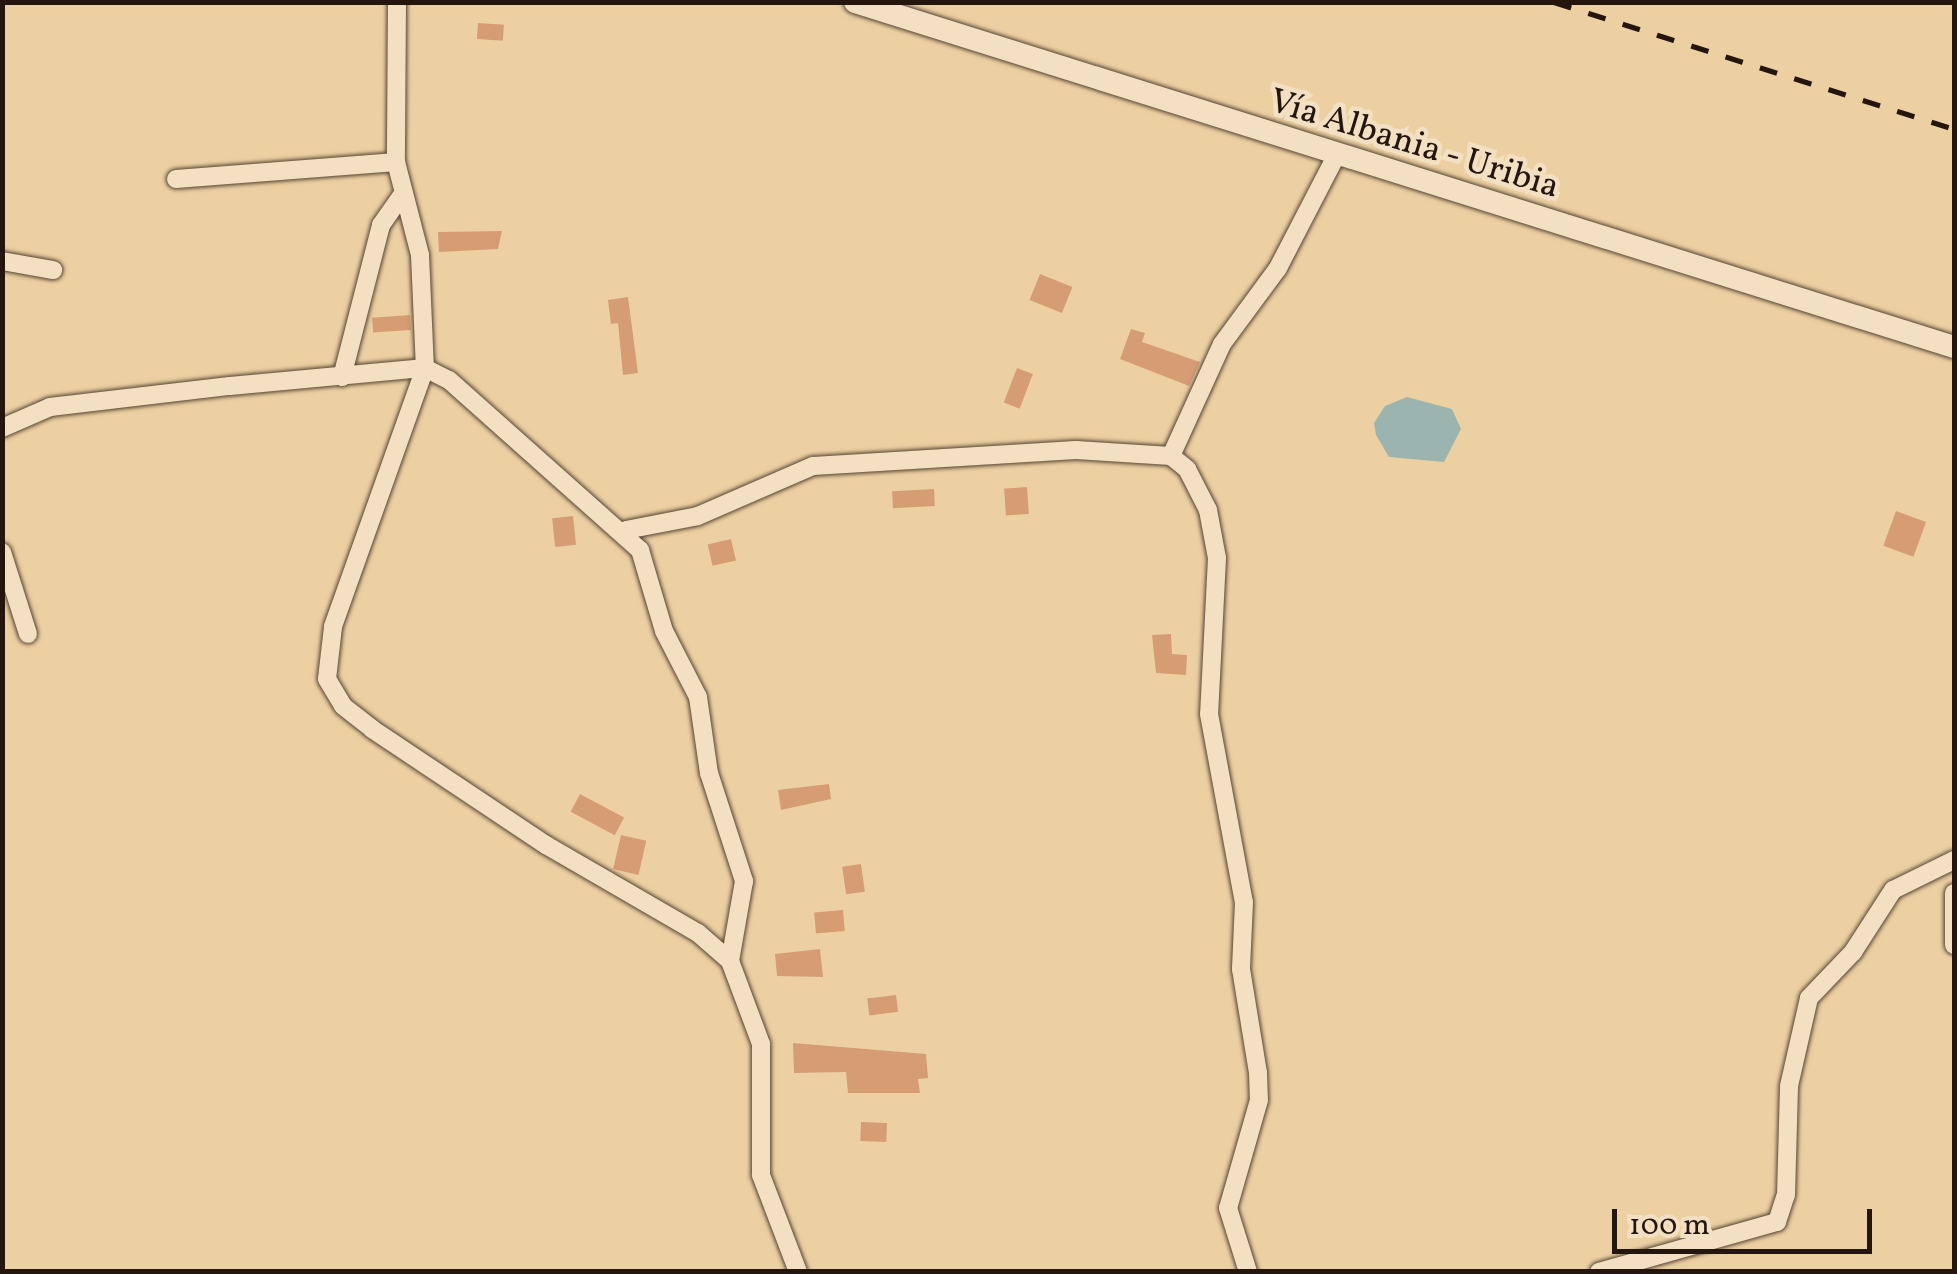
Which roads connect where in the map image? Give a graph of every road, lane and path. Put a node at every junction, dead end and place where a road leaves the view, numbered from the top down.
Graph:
1 (396, 2) edge
2 (855, 2) edge
3 (1335, 158) junction
4 (396, 162) junction
5 (176, 179) dead end
6 (403, 194) junction
7 (2, 261) edge
8 (53, 270) dead end
9 (1954, 347) edge
10 (425, 368) junction
11 (342, 376) junction
12 (2, 428) edge
13 (1171, 456) junction
14 (626, 530) junction
15 (2, 552) edge
16 (28, 634) dead end
17 (1954, 860) edge
18 (1954, 893) edge
19 (1954, 946) edge
20 (730, 961) junction
21 (798, 1272) edge
22 (1248, 1272) edge
23 (1599, 1272) edge

1 - 4 street
2 - 3 main road, Vía Albania - Uribia
3 - 9 main road, Vía Albania - Uribia
3 - 13 street
4 - 5 street
4 - 6 street
6 - 10 street
6 - 11 street
7 - 8 street
10 - 11 street
10 - 14 street
10 - 20 street
11 - 12 street
13 - 14 street
13 - 22 street
14 - 20 street
15 - 16 street
17 - 23 street
18 - 19 street
20 - 21 street

